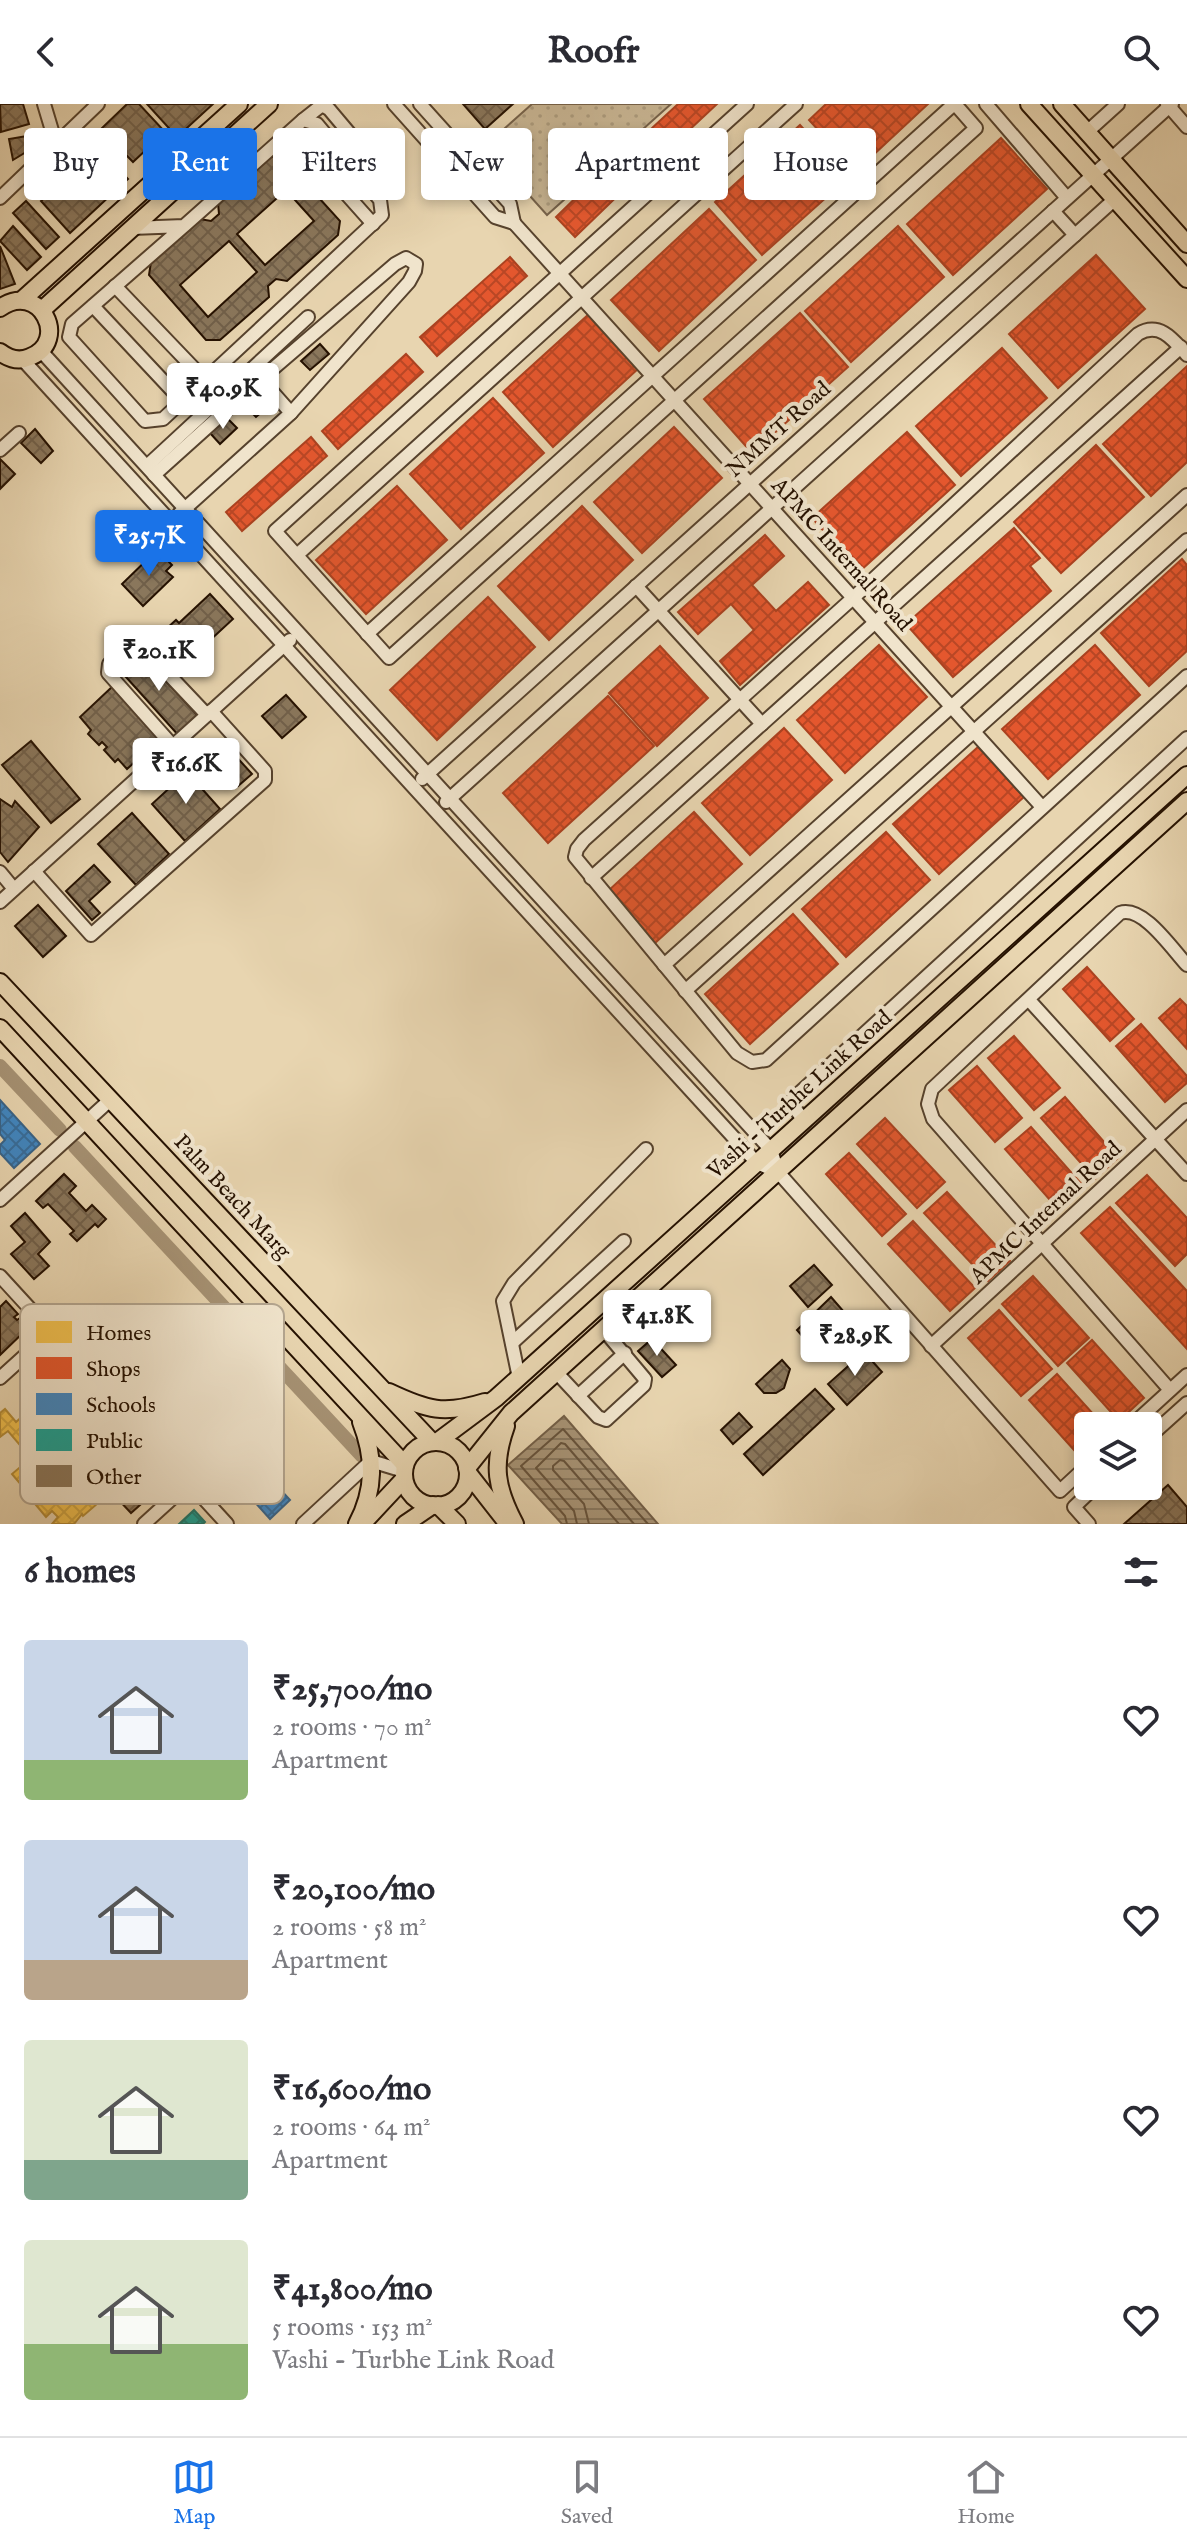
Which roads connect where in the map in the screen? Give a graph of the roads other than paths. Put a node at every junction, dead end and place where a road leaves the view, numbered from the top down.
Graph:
1 (44, 104) edge
2 (98, 104) edge
3 (239, 104) edge
4 (269, 104) edge
5 (394, 104) edge
6 (420, 104) edge
7 (747, 104) edge
8 (796, 104) edge
9 (954, 104) edge
10 (986, 104) edge
11 (1029, 104) edge
12 (1062, 104) edge
13 (1118, 104) edge
14 (1169, 105) edge
15 (303, 120) junction
16 (1187, 127) edge
17 (51, 128) edge
18 (73, 128) edge
19 (295, 128) edge
20 (345, 128) edge
21 (1087, 132) junction
22 (273, 148) edge
23 (1111, 159) junction
24 (24, 175) edge
25 (1093, 175) junction
26 (0, 198) edge
27 (1067, 198) junction
28 (1115, 199) junction
29 (352, 200) edge
30 (1053, 211) junction
31 (514, 223) junction
32 (373, 224) junction
33 (184, 226) junction
34 (132, 228) junction
35 (1075, 235) junction
36 (1187, 244) edge
37 (559, 274) junction
38 (1187, 279) edge
39 (115, 286) junction
40 (581, 298) junction
41 (22, 300) junction
42 (93, 306) junction
43 (0, 308) edge
44 (42, 310) junction
45 (308, 317) dead end
46 (41, 351) junction
47 (1184, 351) edge
48 (0, 352) edge
49 (23, 360) junction
50 (652, 376) junction
51 (261, 379) junction
52 (205, 380) junction
53 (182, 401) junction
54 (674, 401) junction
55 (291, 413) junction
56 (19, 433) dead end
57 (0, 450) edge
58 (151, 470) junction
59 (750, 484) junction
60 (1187, 495) edge
61 (771, 508) junction
62 (185, 509) junction
63 (171, 522) junction
64 (1187, 540) edge
65 (297, 555) junction
66 (636, 586) junction
67 (853, 598) junction
68 (658, 610) junction
69 (875, 623) junction
70 (298, 633) junction
71 (367, 634) junction
72 (284, 646) junction
73 (1187, 676) edge
74 (740, 700) junction
75 (952, 707) junction
76 (209, 713) junction
77 (762, 724) junction
78 (974, 732) junction
79 (1187, 738) edge
80 (173, 746) junction
81 (427, 774) junction
82 (1187, 775) edge
83 (413, 787) junction
84 (449, 798) junction
85 (1187, 801) edge
86 (1042, 807) junction
87 (435, 811) junction
88 (34, 871) junction
89 (0, 872) edge
90 (591, 878) junction
91 (14, 889) junction
92 (0, 902) edge
93 (664, 965) junction
94 (1187, 965) edge
95 (0, 982) edge
96 (685, 991) junction
97 (1029, 1000) junction
98 (0, 1028) edge
99 (110, 1100) junction
100 (1187, 1110) edge
101 (87, 1121) junction
102 (804, 1121) junction
103 (1155, 1139) junction
104 (646, 1149) dead end
105 (771, 1150) junction
106 (757, 1163) junction
107 (778, 1172) junction
108 (1187, 1174) edge
109 (0, 1200) edge
110 (624, 1241) dead end
111 (1041, 1245) junction
112 (0, 1276) edge
113 (26, 1304) edge
114 (257, 1304) edge
115 (603, 1329) junction
116 (284, 1333) edge
117 (512, 1343) junction
118 (931, 1346) junction
119 (625, 1353) junction
120 (20, 1360) edge
121 (556, 1372) junction
122 (1187, 1375) edge
123 (0, 1378) edge
124 (519, 1378) junction
125 (380, 1387) junction
126 (1170, 1390) junction
127 (578, 1396) junction
128 (496, 1398) junction
129 (1187, 1403) edge
130 (356, 1410) junction
131 (1146, 1412) edge
132 (511, 1413) junction
133 (1162, 1425) edge
134 (435, 1442) junction
135 (371, 1461) junction
136 (467, 1471) junction
137 (404, 1472) junction
138 (1074, 1478) edge
139 (1081, 1500) edge
140 (166, 1504) edge
141 (208, 1504) edge
142 (436, 1505) junction
143 (144, 1524) edge
144 (227, 1524) edge
145 (303, 1524) edge
146 (360, 1524) edge
147 (405, 1524) edge
148 (457, 1524) edge
149 (512, 1524) edge
150 (1089, 1524) edge

1 - 17 street
2 - 18 street
3 - 41 main road
4 - 34 main road
5 - 31 street
6 - 31 street
7 - 37 street
8 - 40 street
9 - 50 street
9 - 54 street
10 - 27 street
11 - 25 main road
12 - 21 main road
13 - 21 street
14 - 16 street
14 - 23 street, NMMT Road
15 - 19 street
15 - 20 street
15 - 32 street
21 - 23 main road
22 - 33 street
23 - 25 street, NMMT Road
23 - 36 main road
24 - 26 street
25 - 27 street, NMMT Road
25 - 28 main road
27 - 30 street, NMMT Road
28 - 35 street
28 - 38 main road
29 - 32 street
30 - 35 street
30 - 59 street, NMMT Road
31 - 37 street, APMC Internal Road
32 - 52 street
33 - 34 street
33 - 39 street
34 - 44 main road
35 - 61 street
37 - 40 street, APMC Internal Road
37 - 65 street
39 - 42 street
39 - 52 street
40 - 50 street, APMC Internal Road
40 - 65 street
41 - 43 main road
41 - 44 main road
42 - 53 street
42 - 53 street
44 - 46 main road
45 - 58 street
46 - 49 main road
46 - 58 street
47 - 67 street
47 - 69 street
48 - 49 main road
49 - 63 street
50 - 54 street, APMC Internal Road
50 - 71 street
51 - 55 street
51 - 55 street
51 - 58 street
52 - 53 street
54 - 59 street, APMC Internal Road
54 - 71 street
55 - 62 street
56 - 57 street
58 - 62 street
59 - 61 street, APMC Internal Road
59 - 66 street, NMMT Road
60 - 75 street
61 - 67 street, APMC Internal Road
61 - 68 street
62 - 63 street
62 - 70 street
63 - 72 street
64 - 78 street
65 - 71 street
66 - 68 street
66 - 81 street, NMMT Road
67 - 69 street, APMC Internal Road
67 - 74 street
68 - 74 street
68 - 84 street
69 - 75 street, APMC Internal Road
69 - 77 street
70 - 72 street
70 - 81 street
72 - 76 street
72 - 83 street
73 - 86 street
74 - 77 street
74 - 90 street
75 - 78 street, APMC Internal Road
75 - 93 street
76 - 80 street
76 - 80 street
76 - 88 street
77 - 90 street
78 - 86 street, APMC Internal Road
78 - 96 street
79 - 102 street
80 - 88 street
81 - 83 street, NMMT Road
81 - 84 street
82 - 102 main road, Vashi - Turbhe Link Road
83 - 87 street
84 - 87 street
84 - 105 street
85 - 107 main road, Vashi - Turbhe Link Road
86 - 96 street
87 - 106 street
88 - 91 street
89 - 91 street
90 - 93 street
91 - 92 street
93 - 96 street
94 - 97 street
95 - 99 main road, Palm Beach Marg
97 - 103 street
97 - 111 street
98 - 101 main road
99 - 101 street
99 - 125 main road, Palm Beach Marg
100 - 103 street, APMC Internal Road
101 - 109 street
101 - 114 main road
102 - 105 main road, Vashi - Turbhe Link Road
103 - 108 street
103 - 111 street, APMC Internal Road
104 - 117 street
105 - 106 main road, Vashi - Turbhe Link Road
105 - 107 street
106 - 107 street
106 - 124 main road, Vashi - Turbhe Link Road
107 - 115 main road, Vashi - Turbhe Link Road
107 - 118 street
110 - 117 street
111 - 118 street, APMC Internal Road
111 - 126 street
112 - 113 street
115 - 119 street
115 - 121 main road, Vashi - Turbhe Link Road
116 - 130 main road
117 - 124 street
118 - 138 street
119 - 127 street
119 - 127 street
120 - 123 street
121 - 127 street
121 - 132 main road, Vashi - Turbhe Link Road
122 - 126 street
124 - 128 main road, Vashi - Turbhe Link Road
125 - 128 main road
125 - 134 main road, Palm Beach Marg
126 - 131 street
128 - 134 main road, Vashi - Turbhe Link Road
129 - 133 street
130 - 135 main road
130 - 137 main road
132 - 136 main road, Vashi - Turbhe Link Road
132 - 149 main road
134 - 136 main road
134 - 137 main road
135 - 137 street
135 - 145 street
135 - 146 main road
136 - 142 main road
136 - 149 main road
137 - 142 main road
137 - 146 main road
139 - 150 street
140 - 143 street
141 - 144 street
142 - 147 main road
142 - 148 main road

